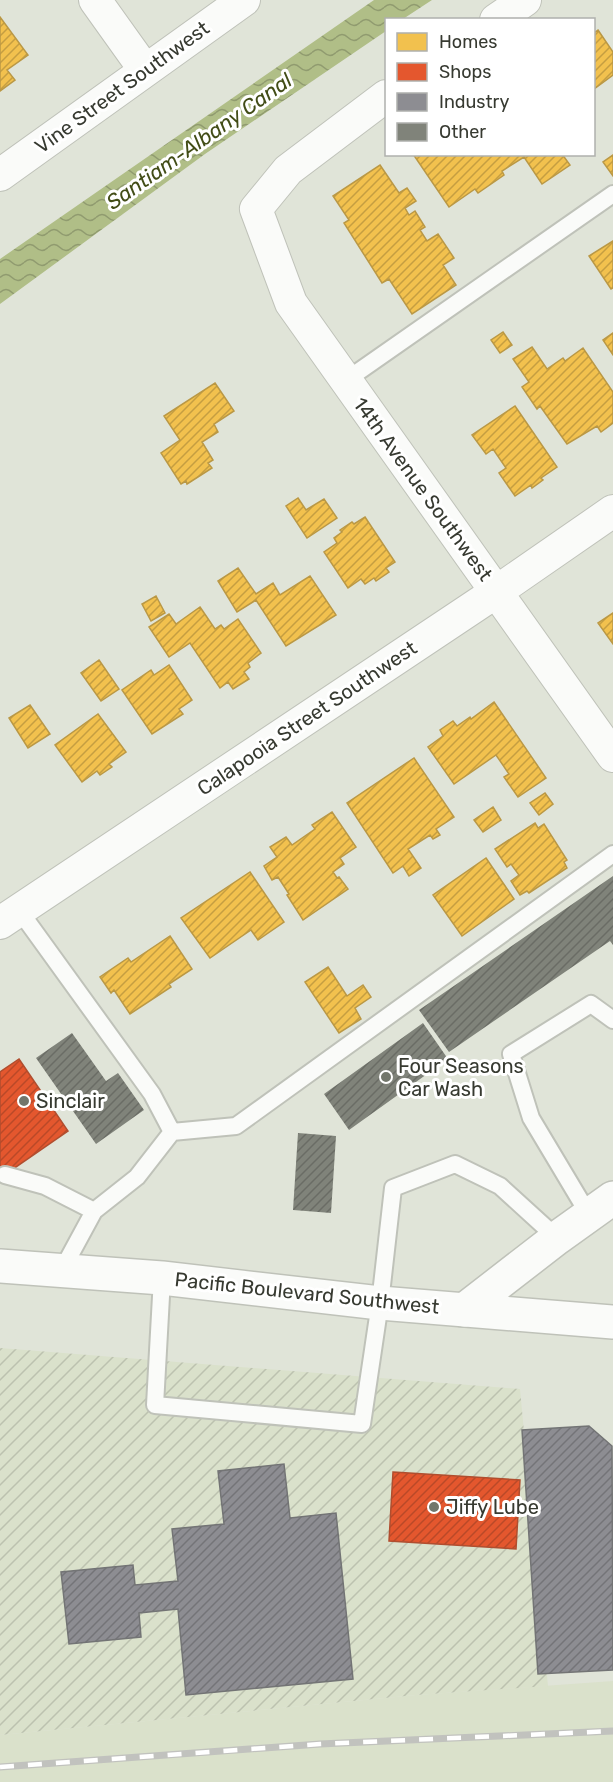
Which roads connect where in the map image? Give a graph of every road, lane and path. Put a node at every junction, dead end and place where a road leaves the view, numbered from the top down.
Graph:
1 (95, 0) edge
2 (244, 0) edge
3 (525, 0) edge
4 (499, 18) edge
5 (145, 70) junction
6 (385, 97) edge
7 (0, 175) edge
8 (613, 195) edge
9 (345, 381) junction
10 (613, 511) edge
11 (496, 592) junction
12 (613, 756) edge
13 (613, 854) edge
14 (9, 916) edge
15 (613, 1020) edge
16 (172, 1132) junction
17 (5, 1175) dead end
18 (601, 1207) edge
19 (94, 1211) junction
20 (557, 1238) junction
21 (0, 1266) edge
22 (62, 1270) junction
23 (162, 1278) junction
24 (380, 1303) junction
25 (465, 1310) junction
26 (613, 1322) edge

1 - 5 street
2 - 5 street, Vine Street Southwest
3 - 4 street
5 - 7 street, Vine Street Southwest
6 - 9 street, 14th Avenue Southwest
8 - 9 lane
9 - 11 street, 14th Avenue Southwest
10 - 11 street, Calapooia Street Southwest
11 - 12 street, 14th Avenue Southwest
11 - 14 street, Calapooia Street Southwest
13 - 16 lane
14 - 16 lane
15 - 18 lane
16 - 19 lane
17 - 19 lane
18 - 20 main road
19 - 22 lane
20 - 24 lane
20 - 25 main road
21 - 22 main road, Pacific Boulevard Southwest
22 - 23 main road, Pacific Boulevard Southwest
23 - 24 main road, Pacific Boulevard Southwest
23 - 24 lane
24 - 25 main road, Pacific Boulevard Southwest
25 - 26 main road, Pacific Boulevard Southwest

